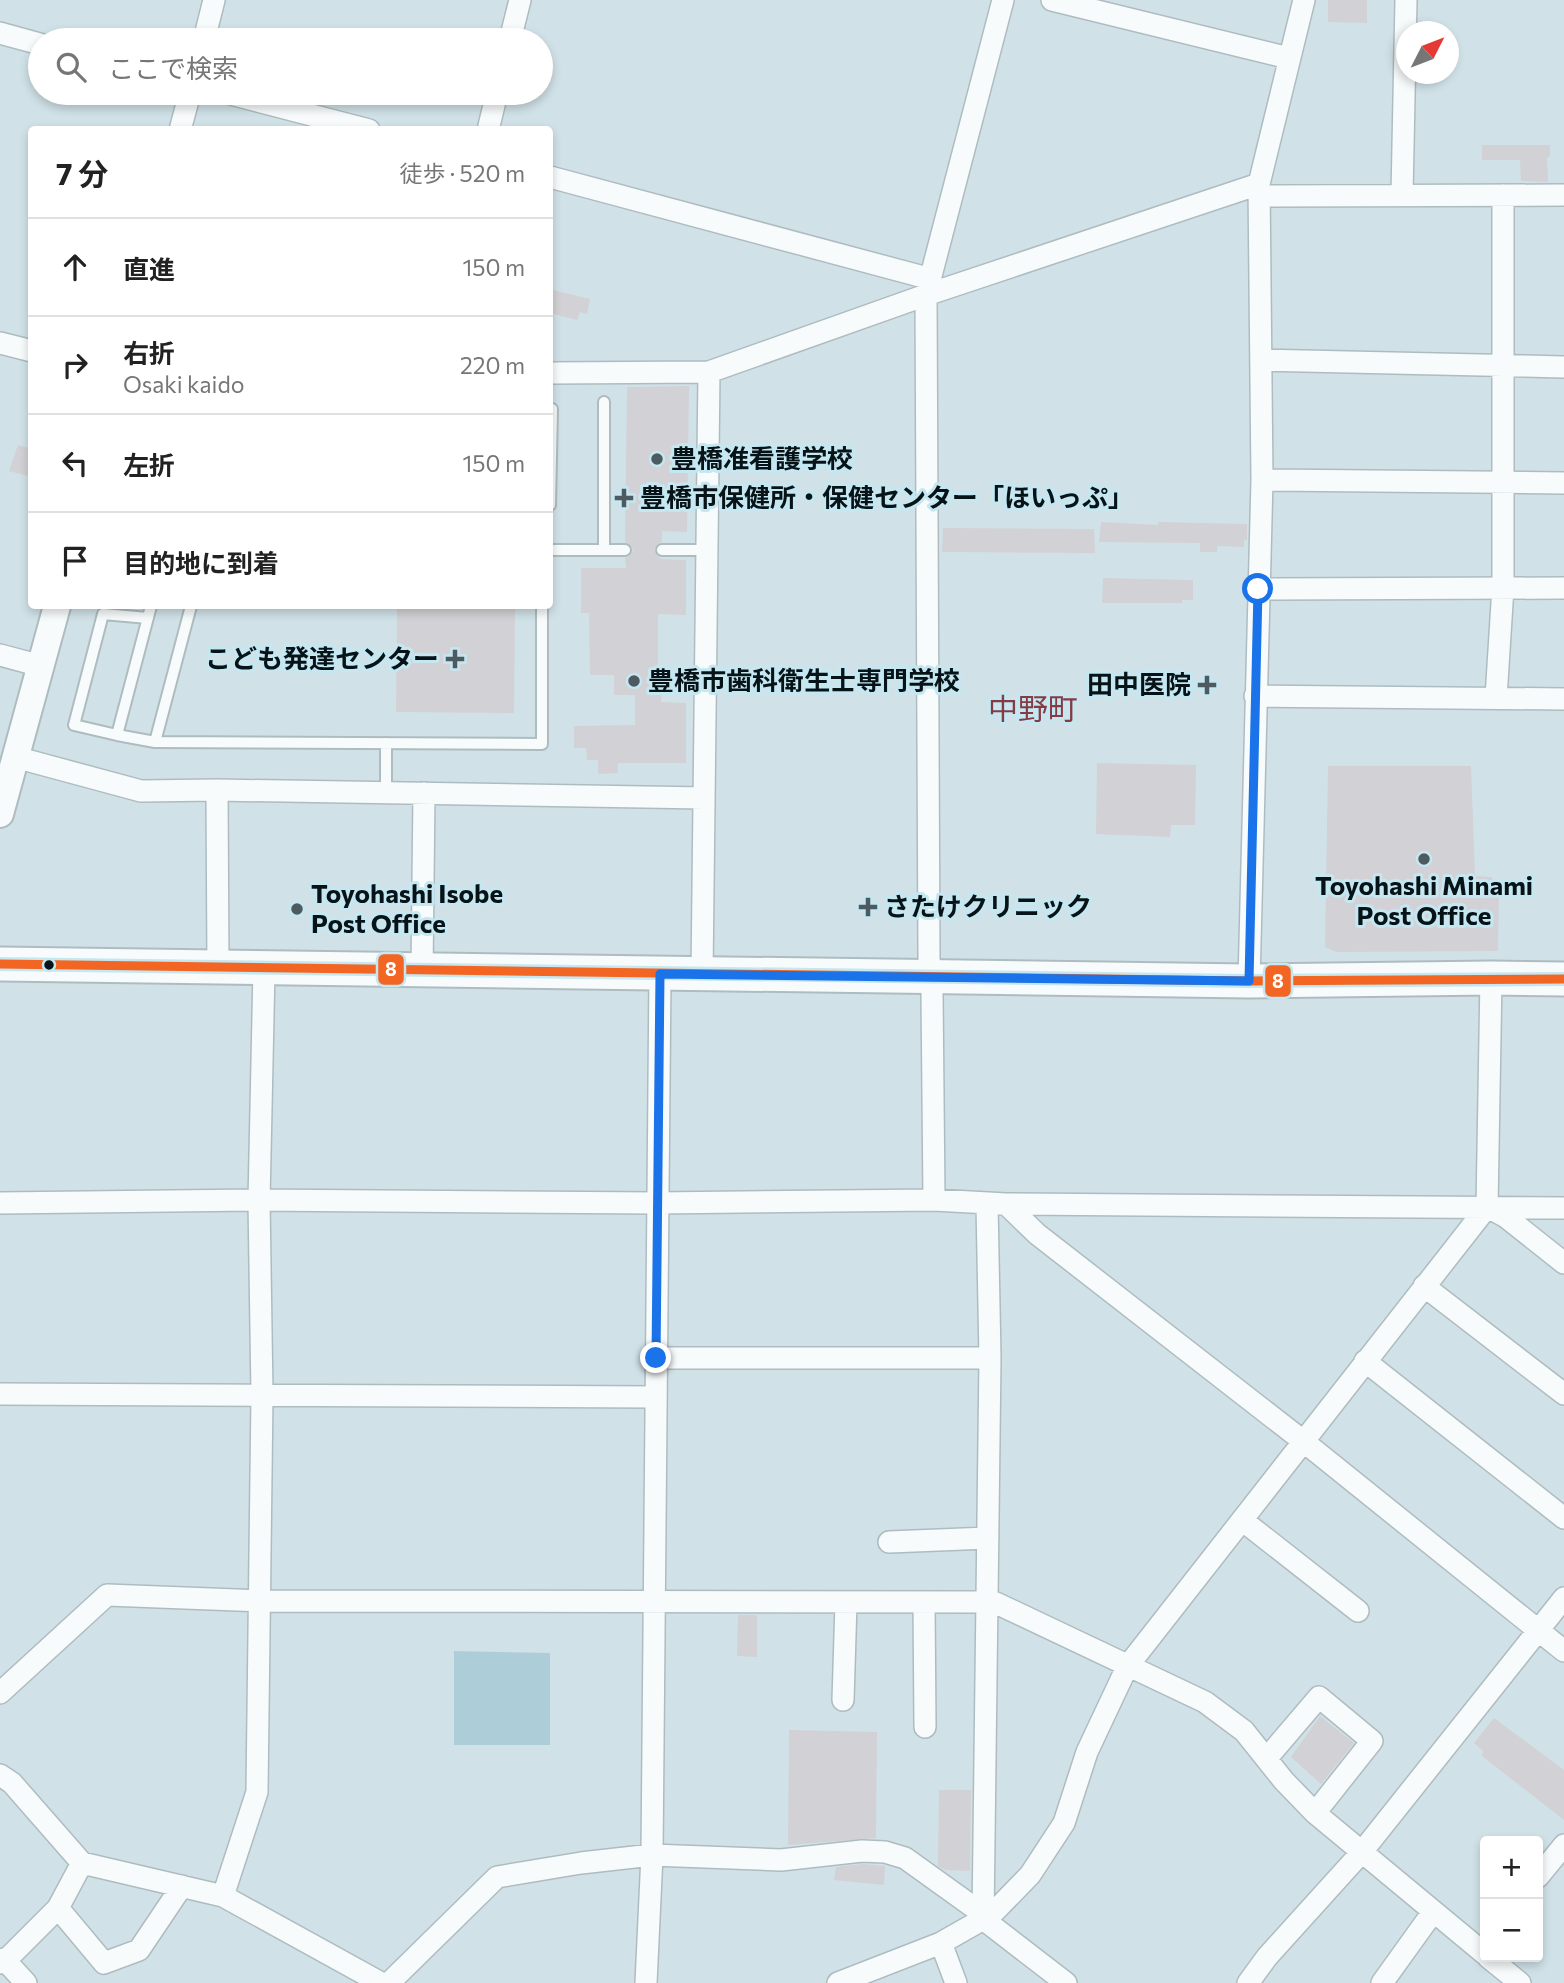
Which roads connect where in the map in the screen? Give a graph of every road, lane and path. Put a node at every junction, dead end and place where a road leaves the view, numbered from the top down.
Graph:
1 (214, 0) edge
2 (520, 0) edge
3 (1003, 0) edge
4 (1052, 0) edge
5 (1304, 0) edge
6 (1406, 0) edge
7 (207, 28) edge
8 (513, 28) edge
9 (0, 33) edge
10 (28, 41) edge
11 (1290, 58) junction
12 (187, 105) edge
13 (273, 105) edge
14 (494, 105) edge
15 (181, 126) edge
16 (354, 126) edge
17 (489, 126) edge
18 (553, 178) edge
19 (1259, 190) junction
20 (1402, 195) junction
21 (1503, 195) junction
22 (1564, 195) edge
23 (928, 287) junction
24 (0, 343) edge
25 (28, 350) edge
26 (1262, 360) junction
27 (1502, 366) junction
28 (1564, 367) edge
29 (709, 372) junction
30 (553, 373) edge
31 (604, 402) dead end
32 (1262, 480) junction
33 (1504, 481) junction
34 (1564, 483) edge
35 (553, 550) edge
36 (604, 550) junction
37 (625, 550) dead end
38 (662, 550) dead end
39 (707, 550) junction
40 (1503, 587) junction
41 (1564, 588) edge
42 (1258, 589) junction
43 (56, 609) edge
44 (150, 609) edge
45 (190, 609) edge
46 (542, 609) edge
47 (148, 618) junction
48 (0, 655) edge
49 (41, 666) junction
50 (1255, 696) junction
51 (1496, 698) junction
52 (1564, 699) edge
53 (117, 735) junction
54 (155, 742) junction
55 (386, 743) junction
56 (15, 757) junction
57 (217, 790) junction
58 (386, 793) junction
59 (424, 793) junction
60 (704, 798) junction
61 (0, 814) edge
62 (0, 964) edge
63 (218, 968) junction
64 (264, 968) junction
65 (422, 971) junction
66 (660, 974) junction
67 (702, 975) junction
68 (931, 977) junction
69 (1491, 978) junction
70 (1564, 979) edge
71 (1249, 981) junction
72 (934, 1200) junction
73 (259, 1201) junction
74 (0, 1203) edge
75 (657, 1203) junction
76 (997, 1204) junction
77 (1486, 1207) junction
78 (1564, 1208) edge
79 (1564, 1263) edge
80 (1424, 1286) junction
81 (656, 1358) junction
82 (990, 1358) junction
83 (1366, 1361) junction
84 (0, 1394) edge
85 (1564, 1394) edge
86 (262, 1395) junction
87 (655, 1397) junction
88 (1303, 1441) junction
89 (1564, 1518) edge
90 (1242, 1520) junction
91 (988, 1538) junction
92 (889, 1542) dead end
93 (1564, 1598) edge
94 (260, 1601) junction
95 (654, 1602) junction
96 (924, 1602) junction
97 (987, 1602) junction
98 (846, 1603) junction
99 (1358, 1611) dead end
100 (1539, 1631) junction
101 (1564, 1651) edge
102 (1126, 1667) junction
103 (0, 1693) edge
104 (843, 1700) dead end
105 (925, 1727) dead end
106 (1267, 1758) junction
107 (0, 1775) edge
108 (1315, 1813) junction
109 (1564, 1844) edge
110 (1361, 1853) junction
111 (652, 1855) junction
112 (82, 1863) junction
113 (1543, 1871) edge
114 (182, 1886) junction
115 (223, 1896) junction
116 (58, 1908) junction
117 (1433, 1912) junction
118 (983, 1916) junction
119 (941, 1943) junction
120 (1480, 1947) edge
121 (4, 1956) edge
122 (1494, 1962) edge
123 (1509, 1979) edge
124 (26, 1983) edge
125 (381, 1983) edge
126 (389, 1983) edge
127 (646, 1983) edge
128 (838, 1983) edge
129 (956, 1983) edge
130 (1066, 1983) edge
131 (1248, 1983) edge
132 (1382, 1983) edge

1 - 7 street
2 - 8 street
3 - 23 street
4 - 11 street
5 - 11 street
6 - 20 street
9 - 10 street
11 - 19 street
12 - 15 street
13 - 16 street
14 - 17 street
18 - 23 street
19 - 20 street
19 - 23 street
19 - 26 street
20 - 21 street
21 - 22 street
21 - 27 street
23 - 29 street
23 - 68 street
24 - 25 street
26 - 27 street
26 - 32 street
27 - 28 street
27 - 33 street
29 - 30 street
29 - 39 street
31 - 36 lane
32 - 33 street
32 - 42 street
33 - 34 street
33 - 40 street
35 - 36 lane
36 - 37 lane
38 - 39 lane
39 - 60 street
40 - 41 street
40 - 42 street
40 - 51 street
42 - 50 street
43 - 49 street
44 - 47 lane
45 - 54 lane
46 - 55 lane
47 - 53 lane
47 - 53 lane
48 - 49 street
49 - 56 street
50 - 51 street
50 - 71 street
51 - 52 street
53 - 54 lane
54 - 55 lane
55 - 58 lane
56 - 57 street
56 - 61 street
57 - 58 street
57 - 63 street
58 - 59 street
59 - 60 street
59 - 65 street
60 - 67 street
62 - 63 main road
63 - 64 main road
64 - 65 main road
64 - 73 street
65 - 66 main road
66 - 67 main road
66 - 75 street
67 - 68 main road
68 - 71 main road
68 - 72 street
69 - 70 main road
69 - 71 main road
69 - 77 street
72 - 75 street
72 - 76 street
73 - 74 street
73 - 75 street
73 - 86 street
75 - 81 street
76 - 77 street
76 - 82 street
76 - 88 street
77 - 78 street
77 - 79 street
77 - 80 street
80 - 83 street
80 - 85 street
81 - 82 street
81 - 87 street
82 - 91 street
83 - 88 street
83 - 89 street
84 - 86 street
86 - 87 street
86 - 94 street
87 - 95 street
88 - 90 street
88 - 100 street
90 - 99 street
90 - 102 street
91 - 92 street
91 - 97 street
93 - 100 street
94 - 95 street
94 - 103 street
94 - 115 street
95 - 98 street
95 - 111 street
96 - 97 street
96 - 98 street
96 - 105 street
97 - 102 street
97 - 118 street
98 - 104 street
100 - 101 street
100 - 110 street
102 - 106 street
102 - 118 street
106 - 108 street
106 - 108 street
107 - 112 street
108 - 110 street
109 - 113 street
110 - 117 street
110 - 131 street
111 - 118 street
111 - 126 street
111 - 127 street
112 - 114 street
112 - 116 street
114 - 115 street
114 - 116 street
115 - 125 street
116 - 121 street
117 - 120 street
117 - 132 street
118 - 119 street
118 - 130 street
119 - 128 street
119 - 129 street
121 - 124 street
122 - 123 street

